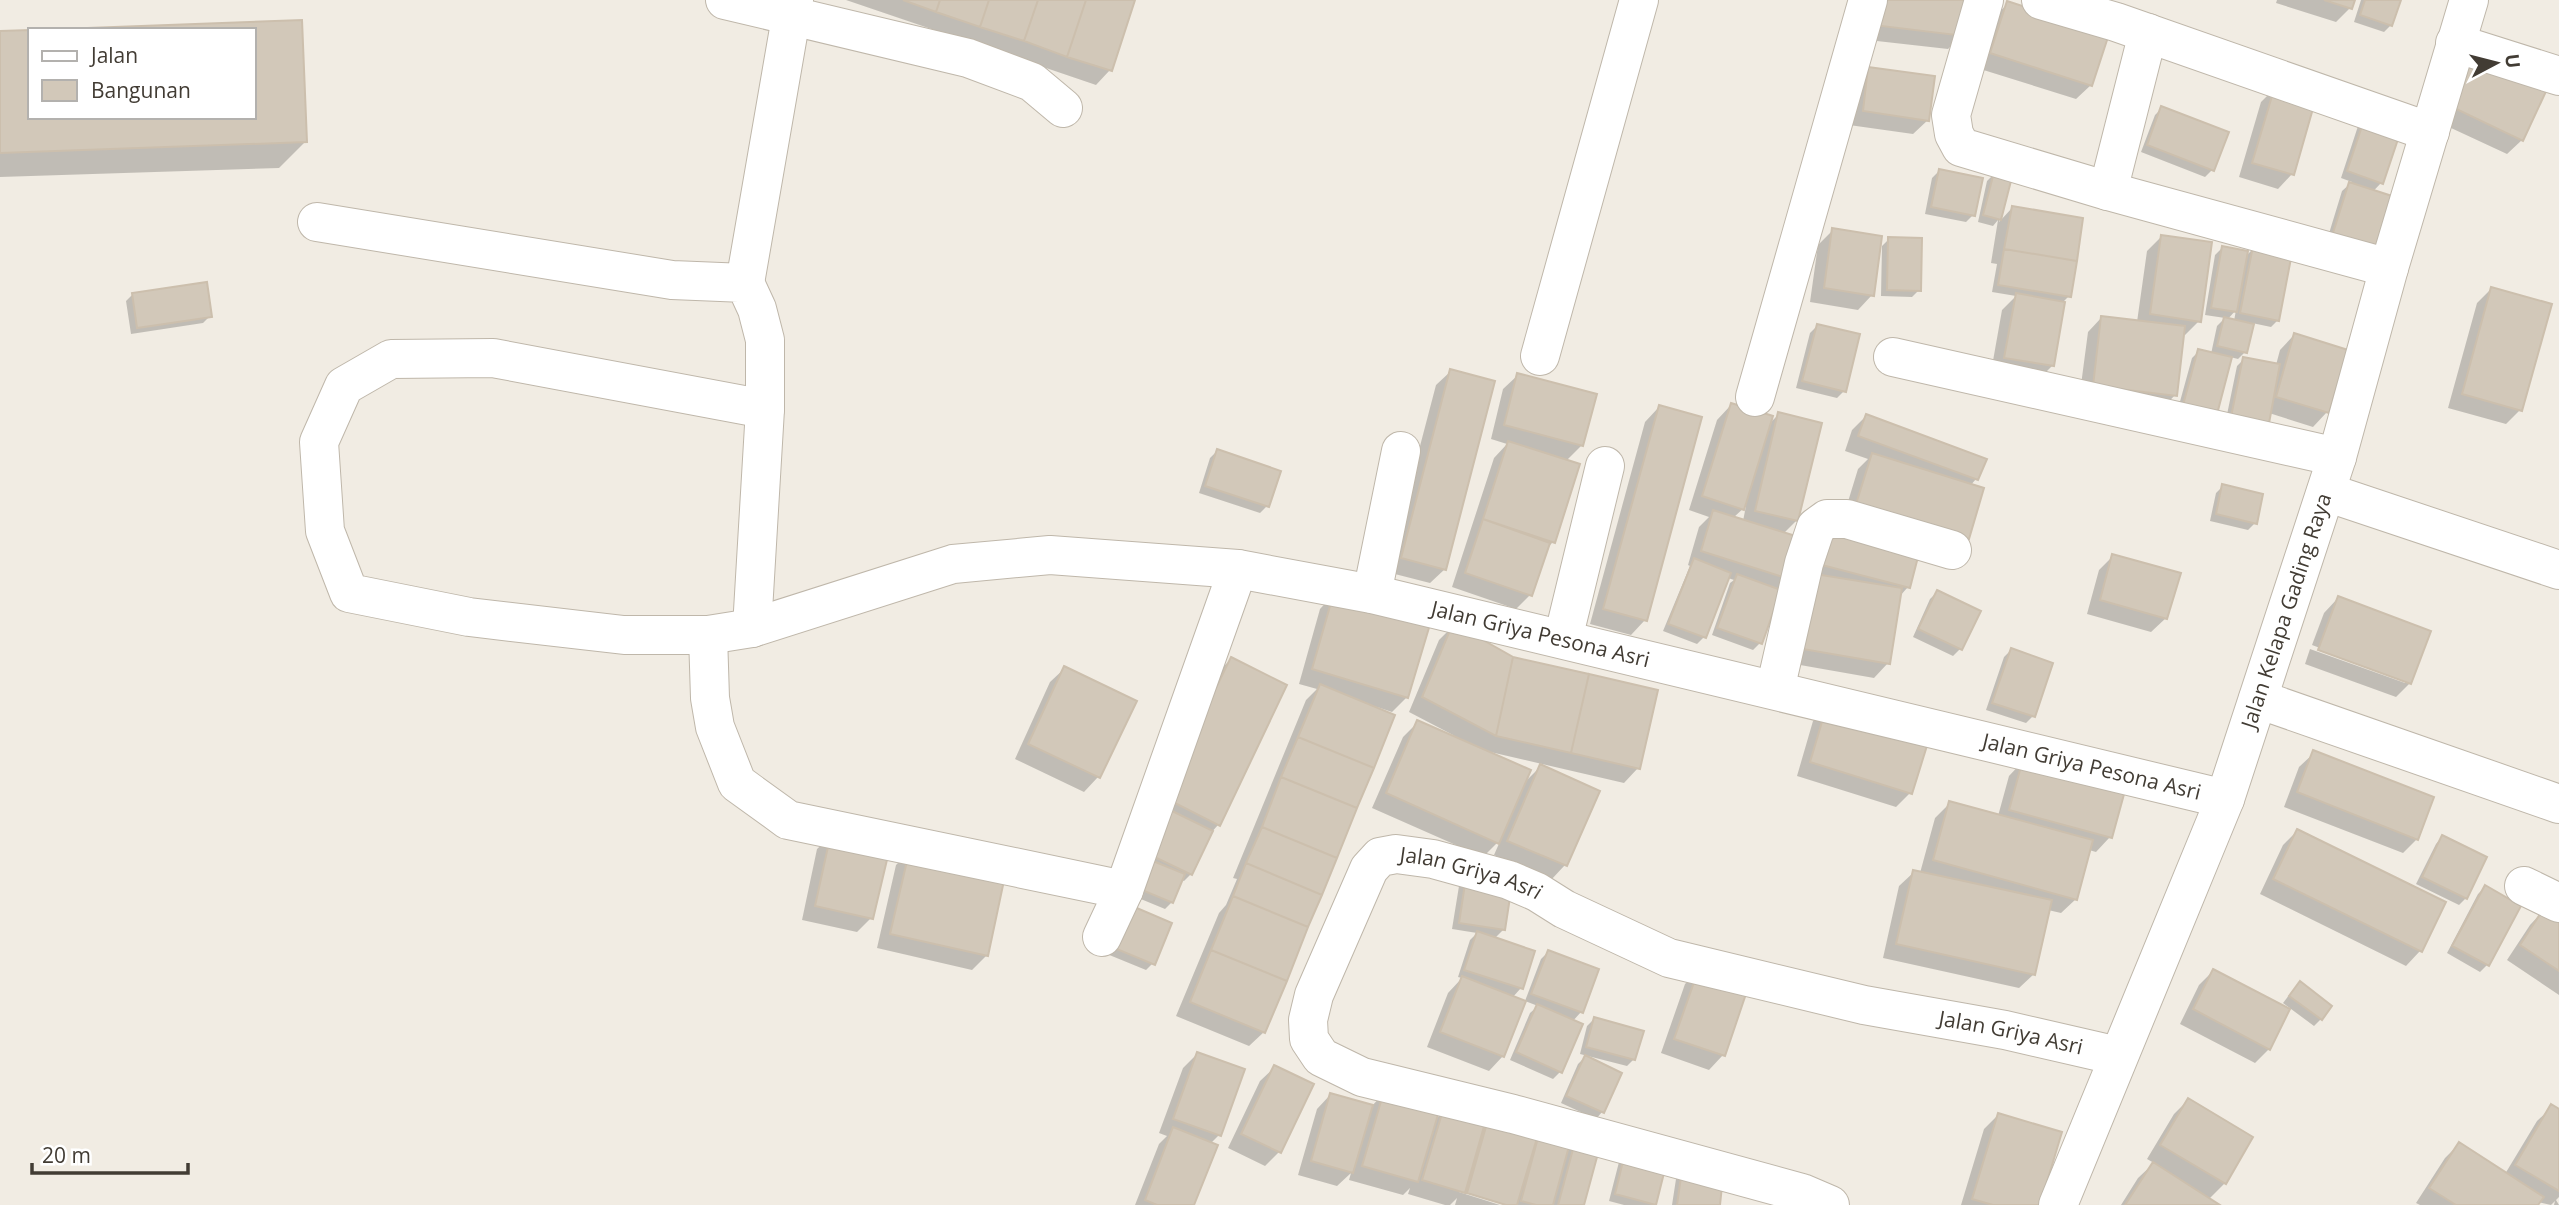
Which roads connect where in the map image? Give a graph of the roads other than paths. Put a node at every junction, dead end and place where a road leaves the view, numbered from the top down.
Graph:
1 (725, 0) edge
2 (1639, 0) edge
3 (1868, 0) edge
4 (1984, 0) edge
5 (2041, 0) edge
6 (2469, 0) edge
7 (792, 7) edge
8 (2148, 33) junction
9 (2455, 43) junction
10 (2559, 76) edge
11 (1063, 108) dead end
12 (2430, 132) junction
13 (2108, 191) junction
14 (317, 222) dead end
15 (2389, 268) junction
16 (745, 283) junction
17 (1540, 356) dead end
18 (1893, 357) dead end
19 (1755, 397) dead end
20 (765, 409) junction
21 (1401, 451) dead end
22 (1605, 466) dead end
23 (2331, 475) junction
24 (1952, 550) dead end
25 (1238, 569) junction
26 (2559, 570) edge
27 (1372, 594) junction
28 (752, 628) junction
29 (708, 635) junction
30 (1563, 639) junction
31 (1775, 690) junction
32 (2258, 699) junction
33 (2225, 799) junction
34 (2559, 804) edge
35 (2524, 886) dead end
36 (1124, 890) junction
37 (2559, 903) edge
38 (1102, 937) dead end
39 (2118, 1056) junction
40 (1830, 1205) edge
41 (2058, 1205) edge

1 - 7 street
2 - 17 street
3 - 19 street
4 - 13 street
5 - 8 street
6 - 9 street, Jalan Kelapa Gading Raya
7 - 11 street
7 - 16 street
8 - 12 street
8 - 13 street
9 - 10 street
9 - 12 street, Jalan Kelapa Gading Raya
12 - 15 street, Jalan Kelapa Gading Raya
13 - 15 street
14 - 16 street
15 - 23 street, Jalan Kelapa Gading Raya
16 - 20 street
18 - 23 street
20 - 28 street
20 - 29 street, Jalan Griya Pesona Asri
21 - 27 street
22 - 30 street
23 - 26 street
23 - 32 street, Jalan Kelapa Gading Raya
24 - 31 street
25 - 27 street, Jalan Griya Pesona Asri
25 - 28 street, Jalan Griya Pesona Asri
25 - 36 street
27 - 30 street, Jalan Griya Pesona Asri
28 - 29 street, Jalan Griya Pesona Asri
29 - 36 street
30 - 31 street, Jalan Griya Pesona Asri
31 - 33 street, Jalan Griya Pesona Asri
32 - 33 street, Jalan Kelapa Gading Raya
32 - 34 street
33 - 39 street, Jalan Kelapa Gading Raya
35 - 37 street
36 - 38 street
39 - 40 street, Jalan Griya Asri
39 - 41 street, Jalan Kelapa Gading Raya

